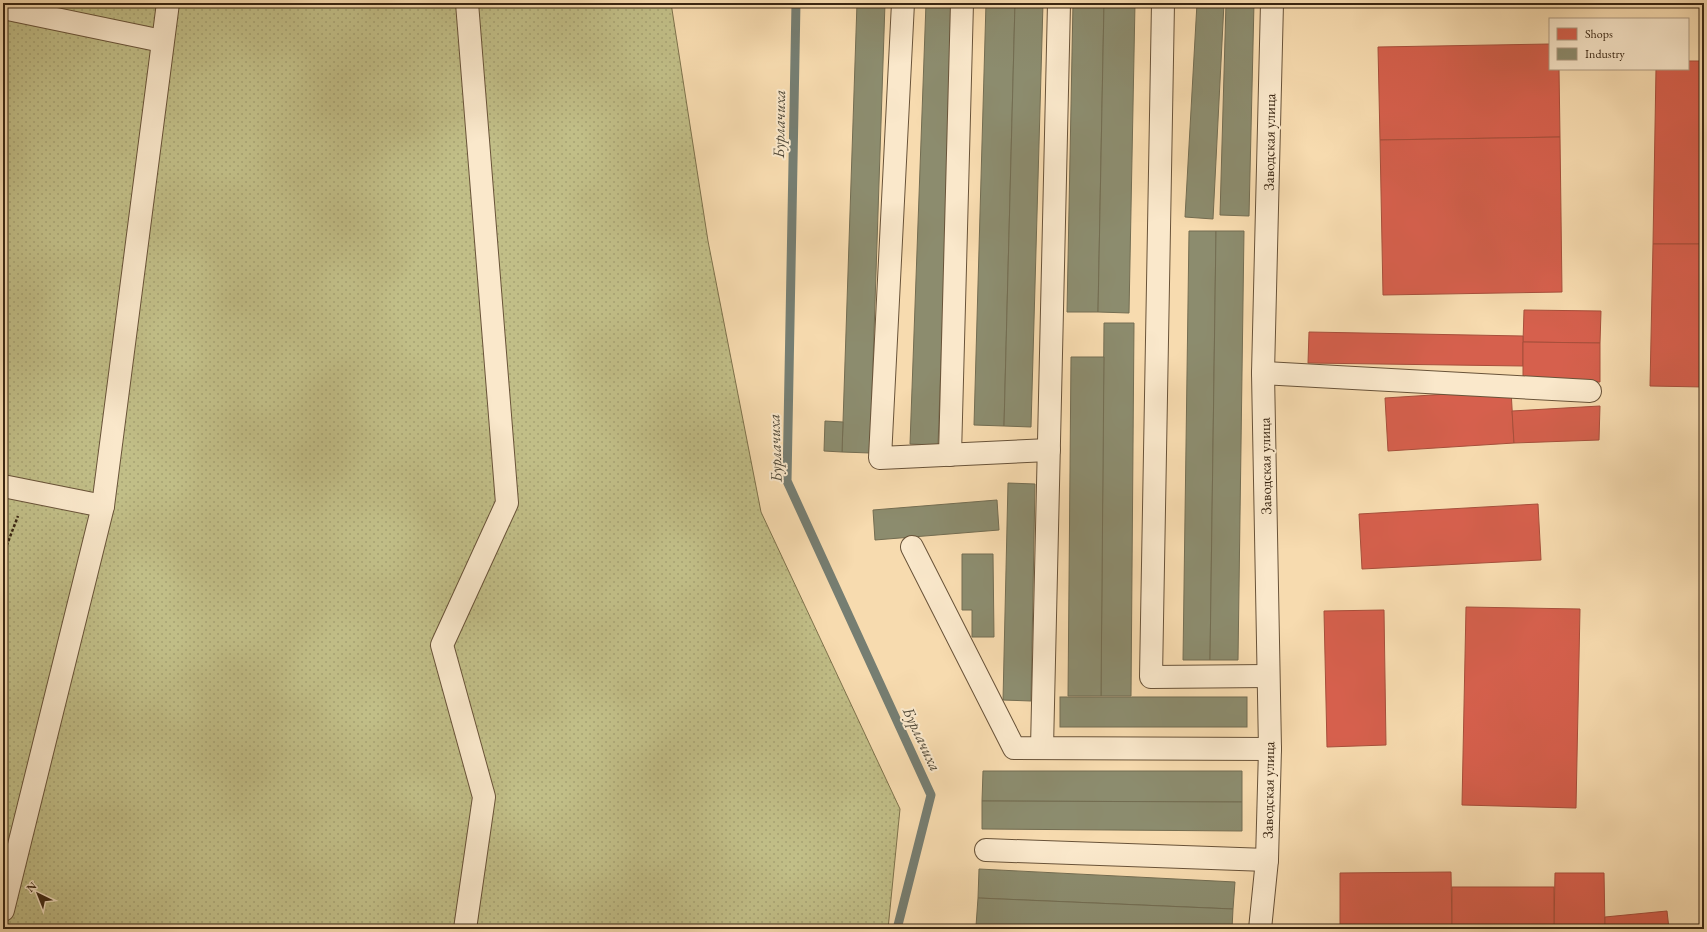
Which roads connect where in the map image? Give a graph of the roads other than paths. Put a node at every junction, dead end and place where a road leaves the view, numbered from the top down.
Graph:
1 (168, 3) edge
2 (467, 3) edge
3 (903, 3) edge
4 (962, 3) edge
5 (1060, 3) edge
6 (1163, 3) edge
7 (1272, 3) edge
8 (3, 8) edge
9 (162, 41) junction
10 (1263, 373) junction
11 (1590, 392) dead end
12 (1049, 450) junction
13 (950, 455) junction
14 (3, 486) edge
15 (103, 506) junction
16 (912, 547) dead end
17 (1268, 676) junction
18 (1042, 748) junction
19 (1270, 749) junction
20 (986, 850) dead end
21 (1267, 860) junction
22 (3, 910) edge
23 (465, 929) edge
24 (1260, 929) edge

1 - 9 street
2 - 23 street
3 - 13 street
4 - 13 street
5 - 12 street
6 - 17 street
7 - 10 street, Заводская улица
8 - 9 street
9 - 15 street
10 - 11 street
10 - 17 street, Заводская улица
12 - 13 street
12 - 18 street
14 - 15 street
15 - 22 street
16 - 18 street
17 - 19 street, Заводская улица
18 - 19 street
19 - 21 street, Заводская улица
20 - 21 street
21 - 24 street, Заводская улица

